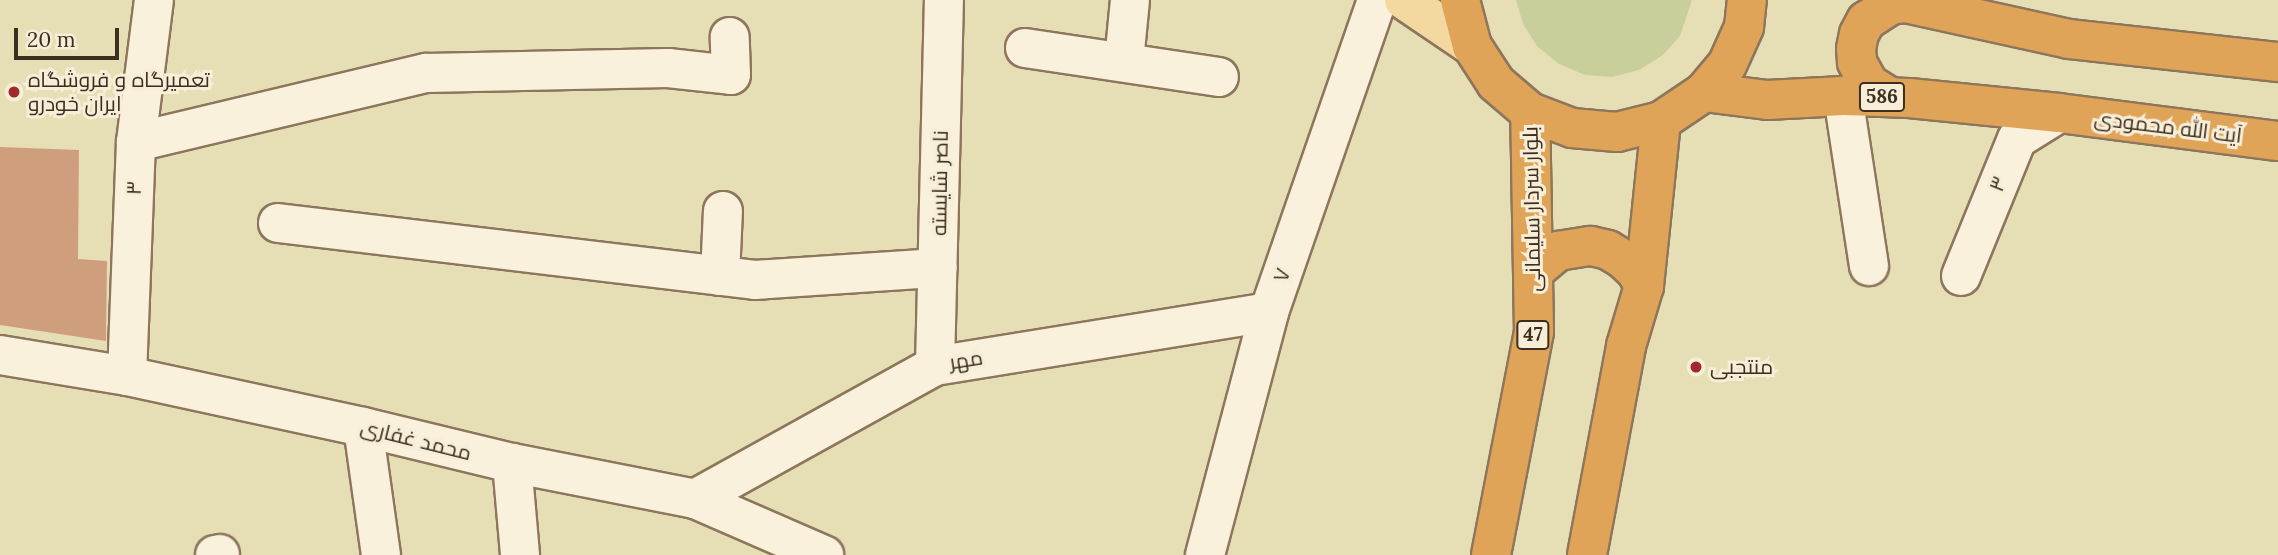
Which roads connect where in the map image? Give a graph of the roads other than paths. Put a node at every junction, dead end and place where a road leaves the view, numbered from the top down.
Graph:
1 (154, 0) edge
2 (944, 0) edge
3 (1129, 0) edge
4 (1377, 0) edge
5 (1404, 0) edge
6 (1460, 0) edge
7 (1747, 0) edge
8 (1899, 1) edge
9 (730, 37) dead end
10 (1472, 46) junction
11 (1025, 48) dead end
12 (1124, 61) junction
13 (2278, 62) edge
14 (1219, 77) dead end
15 (1704, 92) junction
16 (1843, 96) junction
17 (1890, 97) junction
18 (1530, 111) junction
19 (2059, 113) junction
20 (1661, 121) junction
21 (2278, 141) edge
22 (136, 142) junction
23 (723, 211) dead end
24 (278, 223) dead end
25 (1869, 266) dead end
26 (939, 268) junction
27 (1532, 272) junction
28 (720, 276) junction
29 (1961, 276) dead end
30 (1644, 286) junction
31 (1269, 312) junction
32 (0, 355) edge
33 (935, 366) junction
34 (127, 376) junction
35 (363, 427) junction
36 (512, 463) junction
37 (695, 499) junction
38 (381, 555) edge
39 (520, 555) edge
40 (824, 555) edge
41 (1206, 555) edge
42 (1491, 555) edge
43 (1587, 555) edge

1 - 22 street, ۳
2 - 26 street, ناصر شایسته
3 - 12 street
4 - 31 street, ۷
5 - 10 main road
6 - 10 highway
7 - 15 highway
8 - 13 highway
8 - 17 highway
9 - 22 street
10 - 18 highway
11 - 12 street
12 - 14 street
15 - 16 highway, 586
15 - 20 highway
16 - 17 highway, 586
16 - 25 street
17 - 19 highway, 586
18 - 20 highway
18 - 27 highway, بلوار سردار سلیمانی / 47
19 - 21 highway, آیت الله محمودی / 586
19 - 29 street, ۳
20 - 30 highway
22 - 34 street, ۳
23 - 28 street
24 - 28 street
26 - 28 street
26 - 33 street, ناصر شایسته
27 - 30 highway
27 - 42 highway, بلوار سردار سلیمانی / 47
30 - 43 highway
31 - 33 street, مهر
31 - 41 street, ۷
32 - 34 street, محمد غفاری
33 - 37 street, مهر
34 - 35 street, محمد غفاری
35 - 36 street, محمد غفاری
35 - 38 street
36 - 37 street, محمد غفاری
36 - 39 street
37 - 40 street, محمد غفاری

